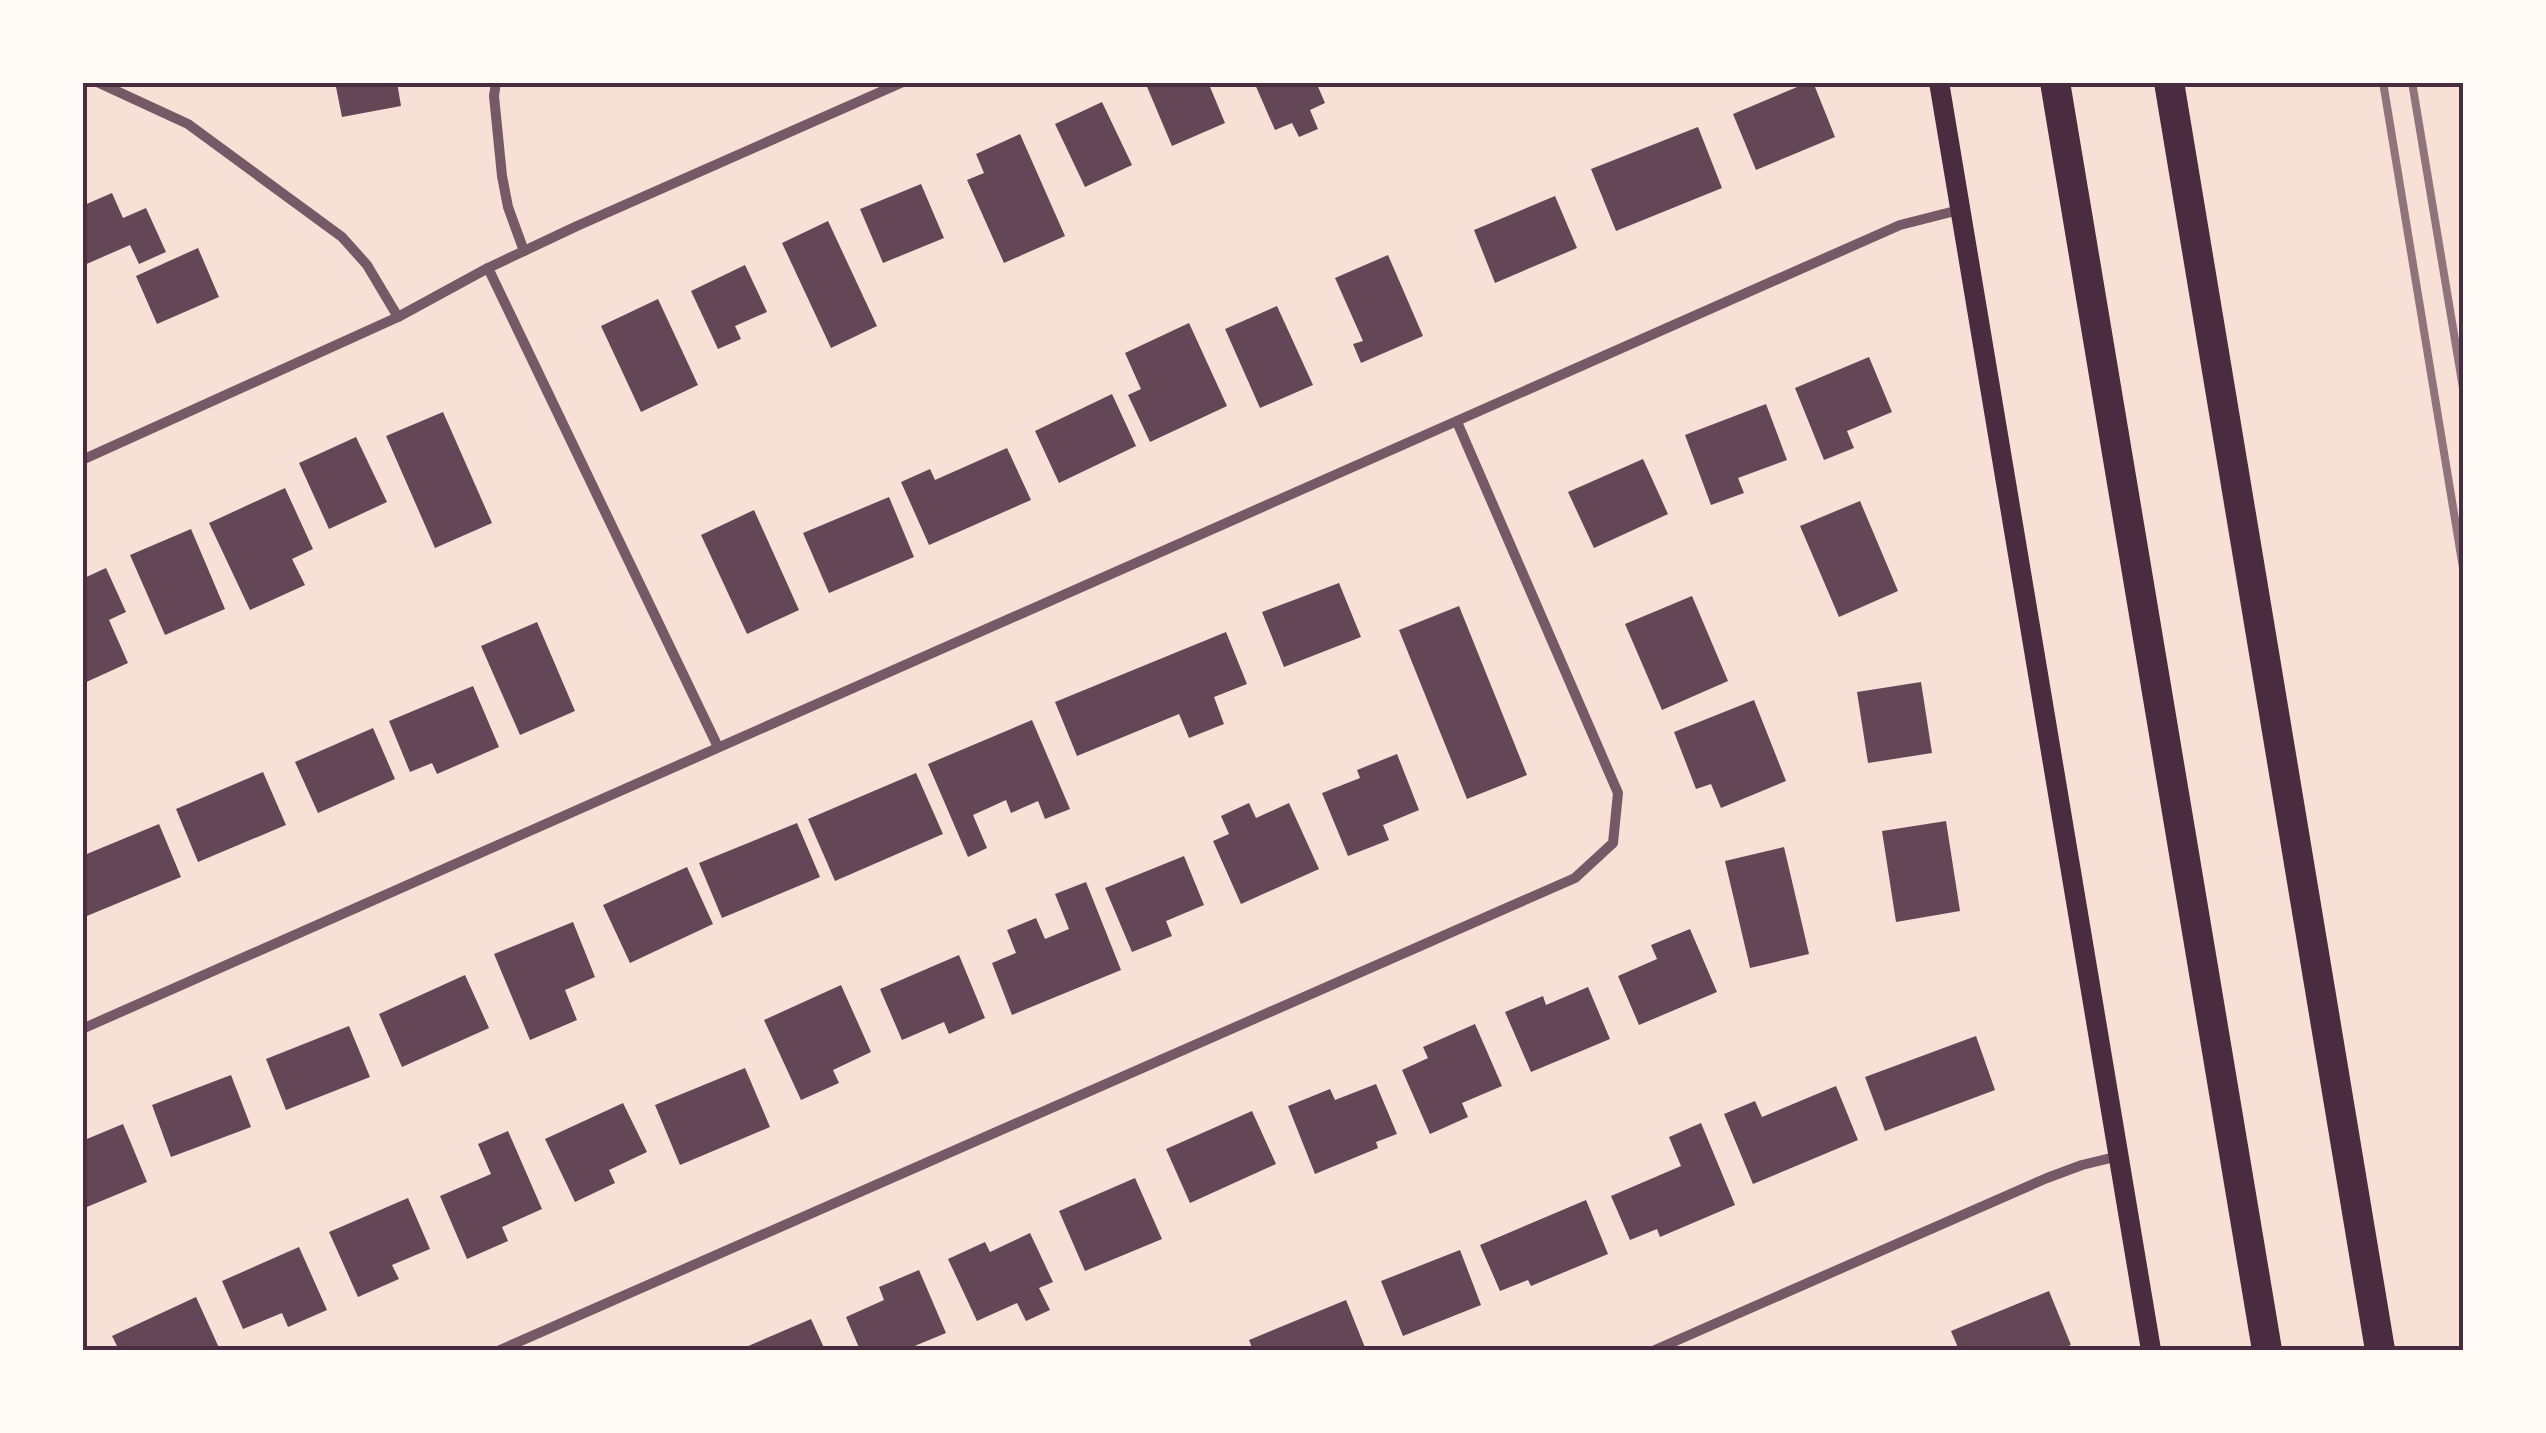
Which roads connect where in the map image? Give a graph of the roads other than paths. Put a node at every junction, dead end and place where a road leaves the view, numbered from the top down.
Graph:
1 (97, 82) edge
2 (496, 82) edge
3 (903, 82) edge
4 (1939, 82) edge
5 (2055, 82) edge
6 (2169, 82) edge
7 (1960, 210) junction
8 (524, 251) junction
9 (488, 268) junction
10 (398, 317) junction
11 (1456, 422) junction
12 (82, 460) edge
13 (718, 747) junction
14 (82, 1029) edge
15 (2119, 1156) junction
16 (500, 1350) edge
17 (1655, 1350) edge
18 (2151, 1350) edge
19 (2268, 1350) edge
20 (2380, 1350) edge

1 - 10 street
2 - 8 street
3 - 8 street
4 - 7 main road
5 - 19 highway
6 - 20 highway
7 - 11 street
7 - 15 main road
8 - 9 street
9 - 10 street
9 - 13 street
10 - 12 street
11 - 13 street
11 - 16 street
13 - 14 street
15 - 17 street
15 - 18 main road

